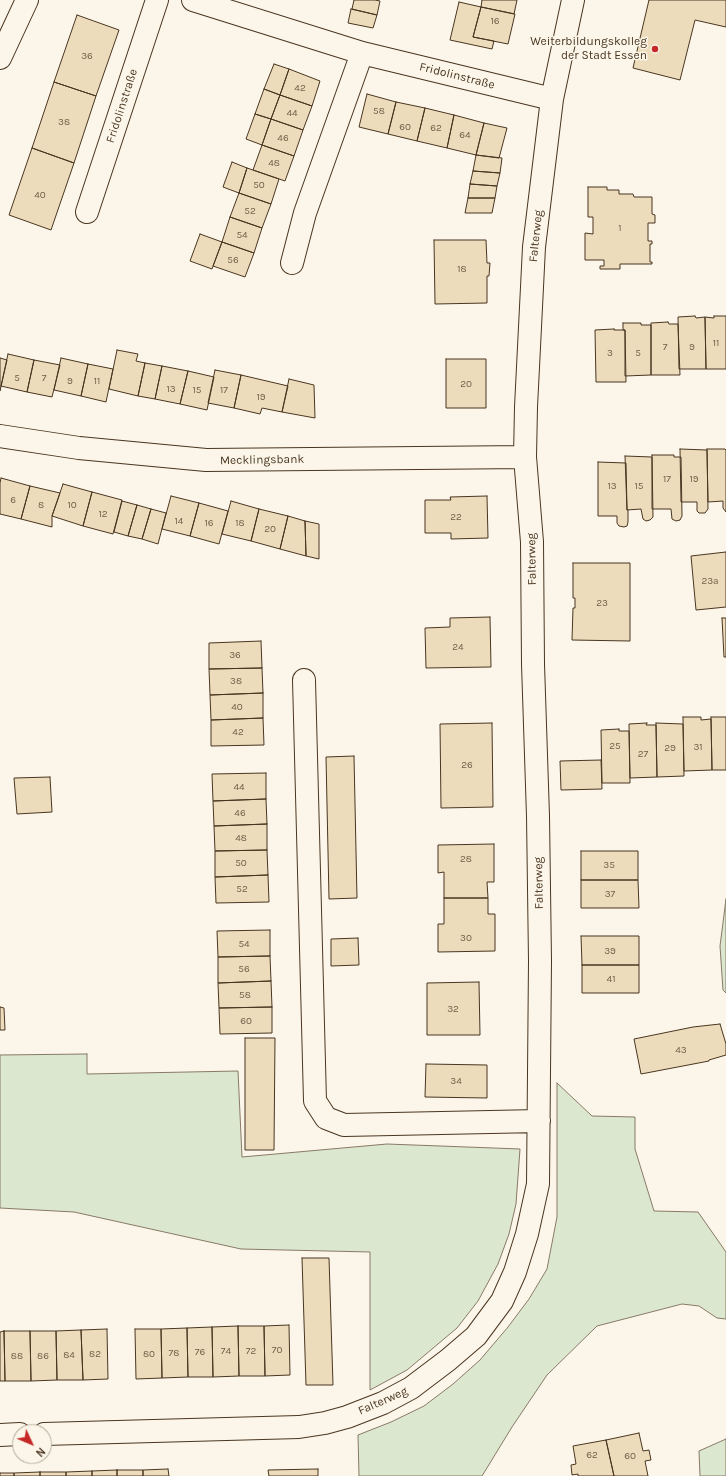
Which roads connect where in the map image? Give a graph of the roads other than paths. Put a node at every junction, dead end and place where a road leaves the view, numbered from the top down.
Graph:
1 (27, 0) edge
2 (157, 0) edge
3 (193, 0) edge
4 (572, 0) edge
5 (362, 52) junction
6 (0, 58) edge
7 (552, 99) junction
8 (87, 212) dead end
9 (292, 264) dead end
10 (0, 436) edge
11 (525, 458) junction
12 (304, 680) dead end
13 (539, 1122) junction
14 (0, 1434) edge
15 (12, 1434) edge
16 (52, 1434) edge

1 - 6 street
2 - 8 street, Fridolinstraße
3 - 5 street, Fridolinstraße
4 - 7 street, Falterweg
5 - 7 street, Fridolinstraße
5 - 9 street
7 - 11 street, Falterweg
10 - 11 street, Mecklingsbank
11 - 13 street, Falterweg
12 - 13 street
13 - 16 street, Falterweg
14 - 15 street

